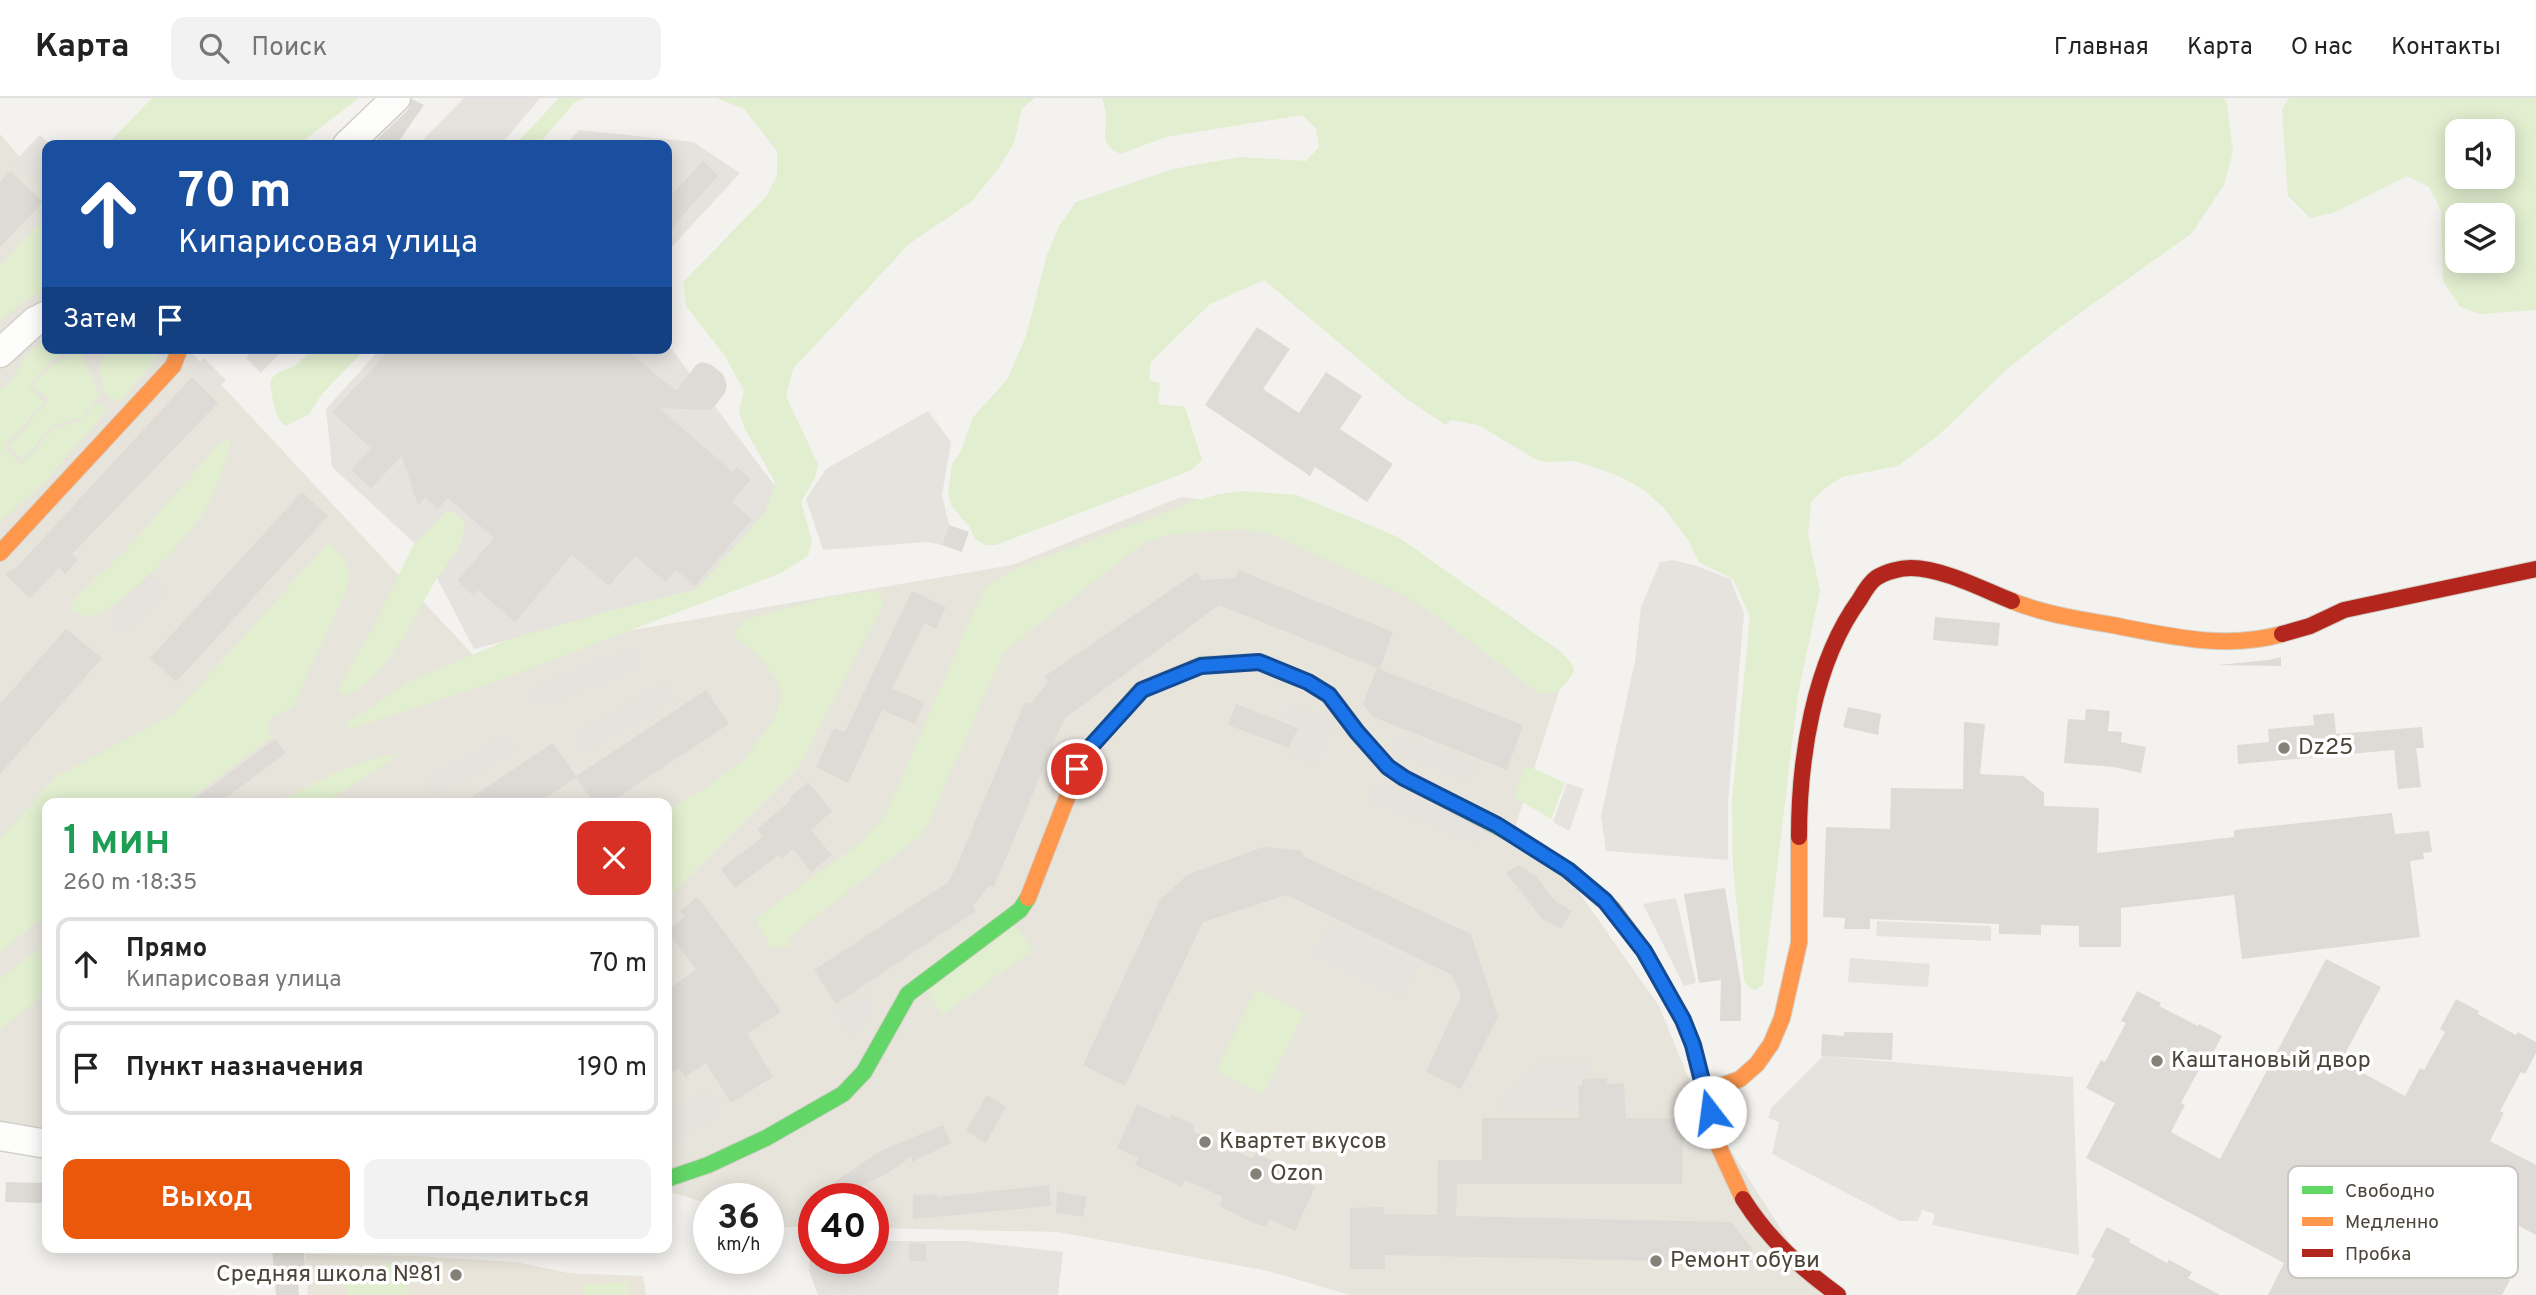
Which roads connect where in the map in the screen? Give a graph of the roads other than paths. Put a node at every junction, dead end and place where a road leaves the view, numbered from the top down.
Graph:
1 (396, 98) edge
2 (352, 140) edge
3 (42, 318) edge
4 (0, 352) edge
5 (178, 354) edge
6 (0, 553) edge
7 (2536, 569) edge
8 (1704, 1092) junction
9 (0, 1136) edge
10 (42, 1143) edge
11 (672, 1177) edge
12 (1838, 1295) edge

1 - 2 street
3 - 4 street
5 - 6 street
7 - 8 street
8 - 11 street
8 - 12 street
9 - 10 street

